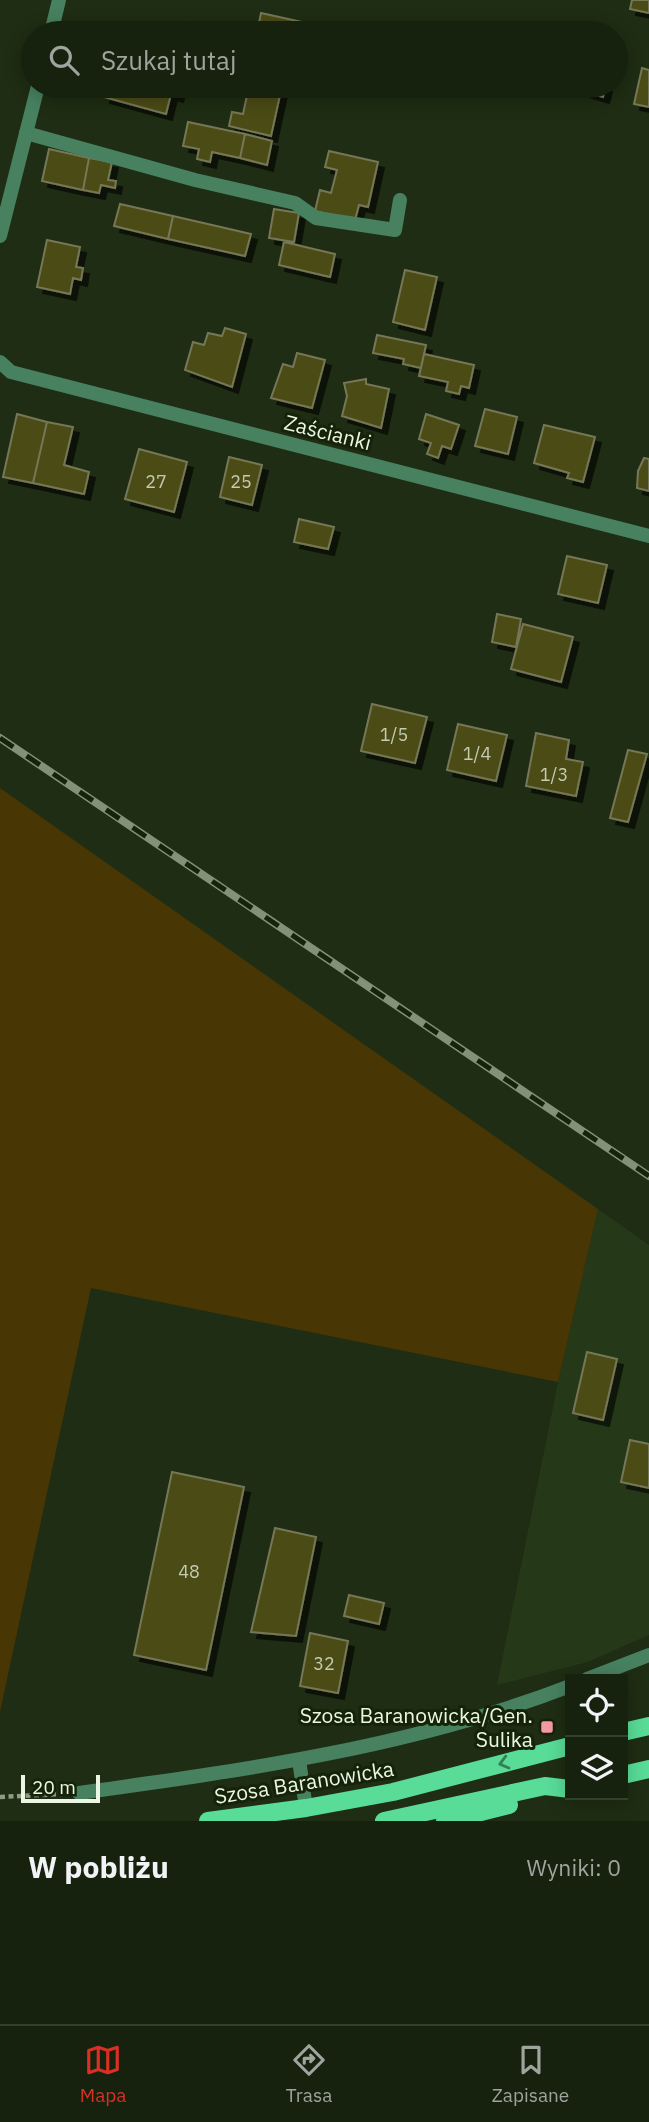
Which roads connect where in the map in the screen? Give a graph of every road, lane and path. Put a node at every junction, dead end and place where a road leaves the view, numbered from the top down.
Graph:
1 (59, 0) edge
2 (54, 21) edge
3 (35, 98) edge
4 (26, 133) junction
5 (400, 200) dead end
6 (0, 236) edge
7 (0, 362) edge
8 (649, 536) edge
9 (649, 1655) edge
10 (600, 1674) edge
11 (565, 1688) edge
12 (649, 1726) edge
13 (628, 1731) edge
14 (565, 1746) edge
15 (299, 1760) junction
16 (649, 1769) edge
17 (628, 1775) edge
18 (565, 1788) edge
19 (565, 1790) edge
20 (79, 1793) joint
21 (0, 1797) edge
22 (312, 1814) edge
23 (208, 1821) edge
24 (384, 1821) edge
25 (445, 1821) edge

1 - 2 street
3 - 4 street
4 - 5 street
4 - 6 street
7 - 8 street, Zaścianki
9 - 10 street
11 - 15 street
12 - 13 main road
14 -> 22 main road, Szosa Baranowicka
15 - 20 street
15 - 22 street
16 - 17 main road
18 - 24 main road
19 - 25 main road
20 - 21 path
22 - 23 main road, Szosa Baranowicka

